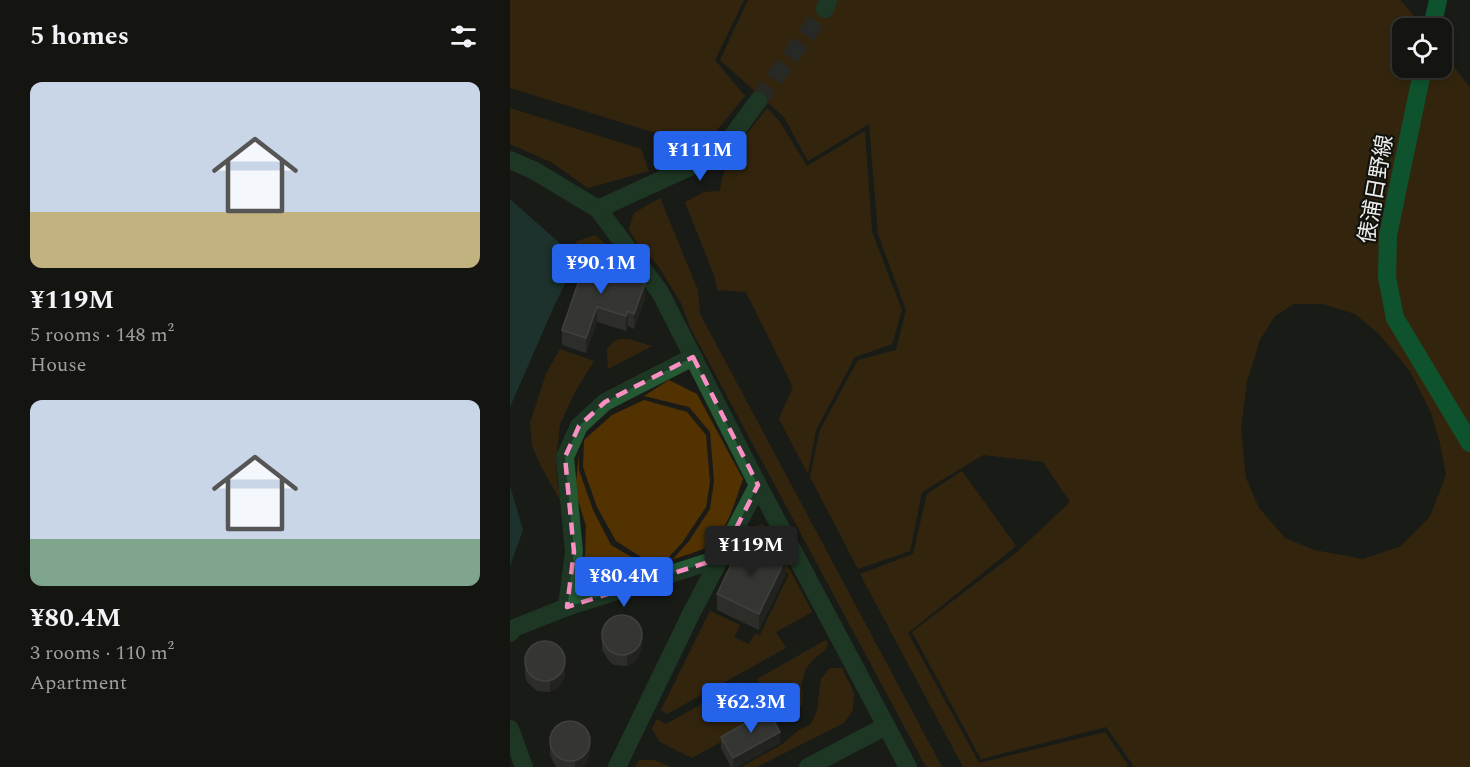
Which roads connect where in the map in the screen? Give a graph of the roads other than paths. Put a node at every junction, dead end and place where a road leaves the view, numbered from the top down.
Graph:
1 (1438, 0) edge
2 (1434, 18) edge
3 (1421, 78) edge
4 (758, 101) tunnel mouth
5 (510, 160) edge
6 (598, 208) junction
7 (693, 357) junction
8 (1470, 443) edge
9 (758, 485) junction
10 (721, 558) junction
11 (567, 607) junction
12 (510, 633) edge
13 (886, 726) junction
14 (510, 729) edge
15 (524, 767) edge
16 (617, 767) edge
17 (808, 767) edge
18 (908, 767) edge

1 - 2 main road
3 - 8 main road, 俵浦日野線
4 - 6 street
5 - 6 street
6 - 7 street
7 - 9 street
7 - 11 street
9 - 10 street
9 - 13 street
10 - 11 street
10 - 16 street
11 - 12 street
13 - 17 street
13 - 18 street
14 - 15 street

